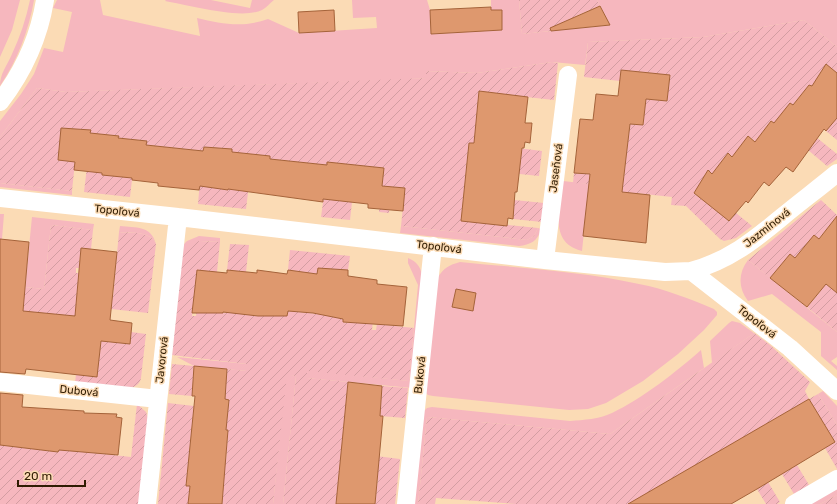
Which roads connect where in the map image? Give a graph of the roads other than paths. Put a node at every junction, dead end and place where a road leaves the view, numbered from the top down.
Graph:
1 (45, 0) edge
2 (568, 75) dead end
3 (0, 102) edge
4 (837, 173) edge
5 (0, 198) edge
6 (178, 217) junction
7 (433, 246) junction
8 (545, 260) junction
9 (691, 272) junction
10 (0, 382) edge
11 (837, 390) edge
12 (158, 399) junction
13 (837, 479) edge
14 (147, 504) edge
15 (406, 504) edge
16 (794, 504) edge

1 - 3 street
2 - 8 street, Jaseňová
4 - 9 street, Jazmínová
5 - 6 street, Topoľová
6 - 7 street, Topoľová
6 - 12 street, Javorová
7 - 8 street, Topoľová
7 - 15 street, Buková
8 - 9 street, Topoľová
9 - 11 street, Topoľová
10 - 12 street, Dubová
12 - 14 street, Javorová
13 - 16 street

